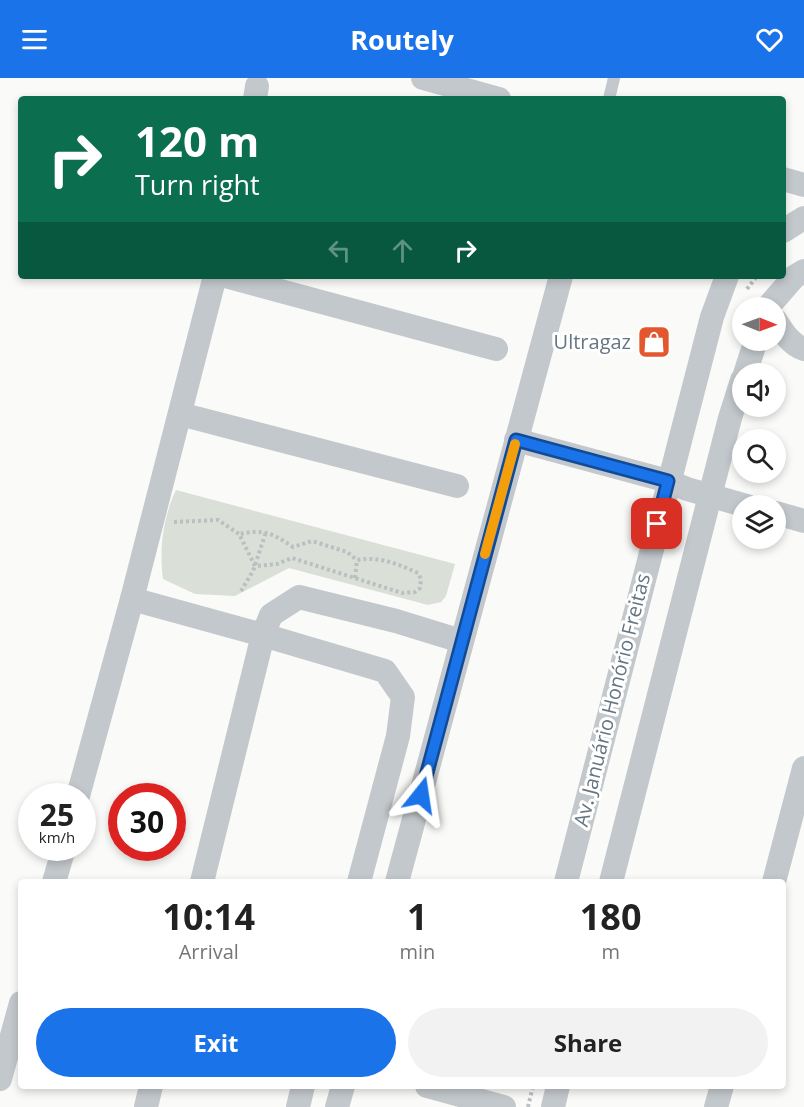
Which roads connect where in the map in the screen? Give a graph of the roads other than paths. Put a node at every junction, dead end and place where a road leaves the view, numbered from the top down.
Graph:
1 (423, 78) edge
2 (614, 78) edge
3 (488, 96) edge
4 (610, 96) edge
5 (786, 180) edge
6 (804, 185) edge
7 (804, 218) edge
8 (786, 229) edge
9 (804, 271) edge
10 (214, 279) edge
11 (236, 279) edge
12 (560, 279) edge
13 (726, 279) edge
14 (776, 297) edge
15 (786, 336) edge
16 (496, 349) dead end
17 (804, 349) edge
18 (732, 412) edge
19 (180, 414) junction
20 (516, 440) junction
21 (668, 481) junction
22 (457, 486) dead end
23 (710, 495) junction
24 (732, 502) edge
25 (786, 516) edge
26 (804, 521) edge
27 (132, 599) junction
28 (263, 635) junction
29 (461, 641) junction
30 (804, 768) edge
31 (82, 783) edge
32 (60, 861) edge
33 (55, 879) edge
34 (203, 879) edge
35 (360, 879) edge
36 (398, 879) edge
37 (567, 879) edge
38 (612, 879) edge
39 (775, 879) edge
40 (18, 1014) edge
41 (0, 1079) edge
42 (150, 1089) edge
43 (302, 1089) edge
44 (342, 1089) edge
45 (438, 1089) edge
46 (511, 1089) edge
47 (557, 1089) edge
48 (721, 1089) edge
49 (146, 1107) edge
50 (298, 1107) edge
51 (337, 1107) edge
52 (505, 1107) edge
53 (553, 1107) edge
54 (716, 1107) edge

1 - 3 street
2 - 4 lane
5 - 6 street
7 - 8 street
9 - 14 street
10 - 19 street
11 - 16 street
12 - 20 street
13 - 21 street, Av. Januário Honório Freitas
15 - 17 street
18 - 23 street
19 - 22 street
19 - 27 street
20 - 21 street
20 - 29 street
21 - 23 street
21 - 37 street, Av. Januário Honório Freitas
23 - 24 street
23 - 38 street
25 - 26 street
27 - 28 street
27 - 31 street
28 - 29 street
28 - 34 street
28 - 35 street
29 - 36 street
30 - 39 street
32 - 33 street
40 - 41 street
42 - 49 street
43 - 50 street
44 - 51 street
45 - 52 street
46 - 52 street
47 - 53 street
48 - 54 street

